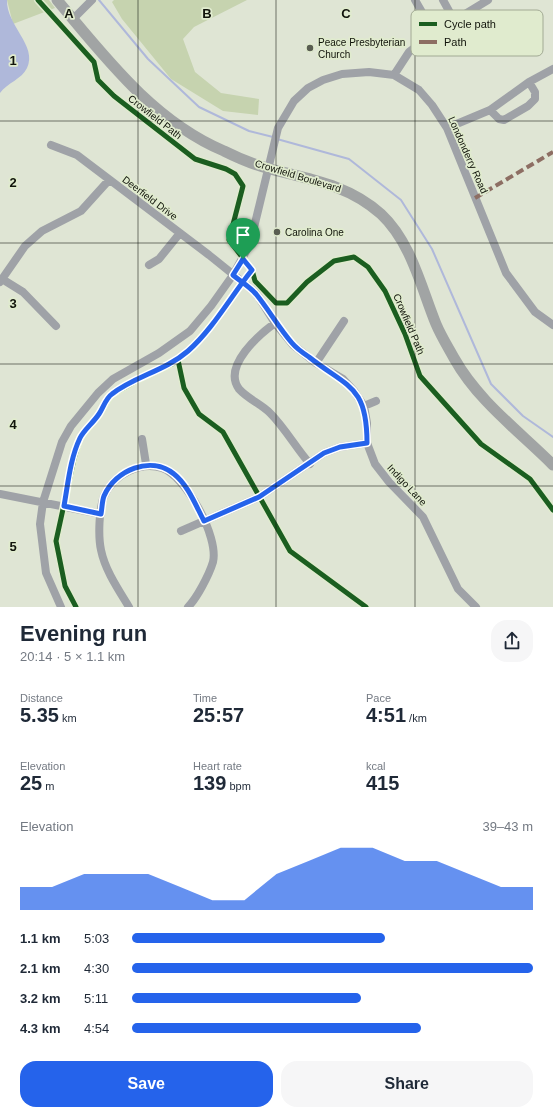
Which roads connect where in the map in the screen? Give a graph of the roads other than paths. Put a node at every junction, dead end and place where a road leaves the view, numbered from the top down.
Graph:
1 (57, 0) edge
2 (415, 0) edge
3 (443, 0) edge
4 (488, 0) edge
5 (90, 2) edge
6 (421, 10) edge
7 (448, 10) edge
8 (471, 10) edge
9 (73, 18) junction
10 (411, 50) edge
11 (553, 69) edge
12 (394, 74) junction
13 (529, 82) junction
14 (490, 110) junction
15 (447, 128) junction
16 (51, 145) dead end
17 (268, 168) junction
18 (109, 180) junction
19 (180, 233) junction
20 (149, 265) dead end
21 (233, 275) junction
22 (1, 280) edge
23 (344, 321) dead end
24 (275, 323) junction
25 (553, 325) edge
26 (56, 326) dead end
27 (316, 363) junction
28 (376, 401) dead end
29 (364, 406) junction
30 (142, 439) dead end
31 (367, 443) junction
32 (146, 464) junction
33 (310, 464) junction
34 (553, 465) edge
35 (0, 494) edge
36 (43, 502) junction
37 (101, 514) junction
38 (204, 521) junction
39 (181, 531) dead end
40 (61, 607) edge
41 (129, 607) edge
42 (188, 607) edge
43 (476, 607) edge

1 - 9 main road, Crowfield Boulevard
2 - 6 street
3 - 7 street
4 - 8 street
5 - 9 street
9 - 17 main road, Crowfield Boulevard
10 - 12 street
11 - 13 street
12 - 15 street, Londonderry Road
12 - 17 street, Londonderry Road
13 - 14 street
13 - 14 street
14 - 15 street
15 - 25 street, Londonderry Road
16 - 18 street, Deerfield Drive
17 - 21 street, Londonderry Road
17 - 34 main road, Crowfield Boulevard
18 - 19 street, Deerfield Drive
18 - 22 street
19 - 20 street
19 - 21 street, Deerfield Drive
21 - 24 street, Indigo Lane
21 - 36 street, Londonderry Road
22 - 26 street
23 - 27 street
24 - 27 street, Indigo Lane
24 - 33 street
27 - 29 street, Indigo Lane
28 - 29 street
29 - 31 street, Indigo Lane
30 - 32 street
31 - 33 street
31 - 43 street, Indigo Lane
32 - 37 street
32 - 38 street
33 - 38 street
35 - 36 street
36 - 37 street
36 - 40 street, Londonderry Road
37 - 41 street
38 - 39 street
38 - 42 street

